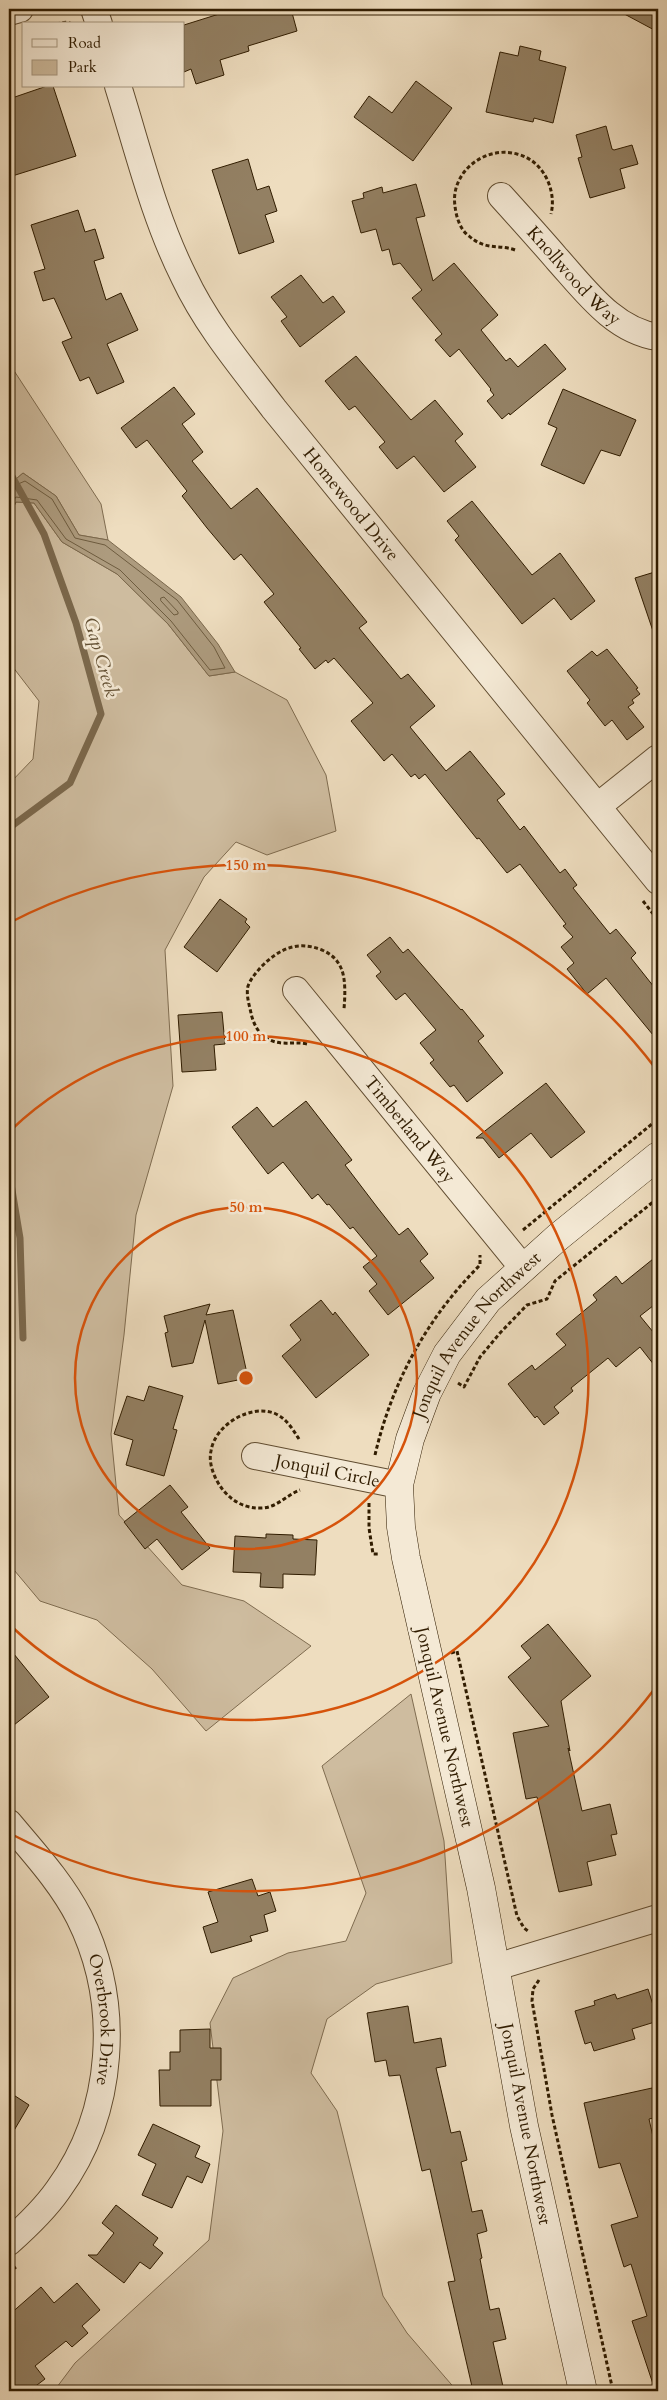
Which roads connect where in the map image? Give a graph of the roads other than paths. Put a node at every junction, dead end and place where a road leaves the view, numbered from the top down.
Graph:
1 (20, 9) edge
2 (94, 9) edge
3 (9, 12) edge
4 (97, 22) edge
5 (119, 88) edge
6 (501, 196) dead end
7 (658, 337) edge
8 (658, 758) edge
9 (598, 806) junction
10 (658, 881) edge
11 (296, 990) dead end
12 (658, 1156) edge
13 (523, 1268) junction
14 (255, 1456) dead end
15 (399, 1485) junction
16 (9, 1824) edge
17 (658, 1918) edge
18 (496, 1967) junction
19 (9, 2242) edge
20 (583, 2391) edge

1 - 3 street
2 - 4 street
5 - 9 street, Homewood Drive
6 - 7 street, Knollwood Way
8 - 9 street
9 - 10 street, Homewood Drive
11 - 13 street, Timberland Way
12 - 13 street, Jonquil Avenue Northwest
13 - 15 street, Jonquil Avenue Northwest
14 - 15 street, Jonquil Circle
15 - 18 street, Jonquil Avenue Northwest
16 - 19 street, Overbrook Drive
17 - 18 street
18 - 20 street, Jonquil Avenue Northwest

